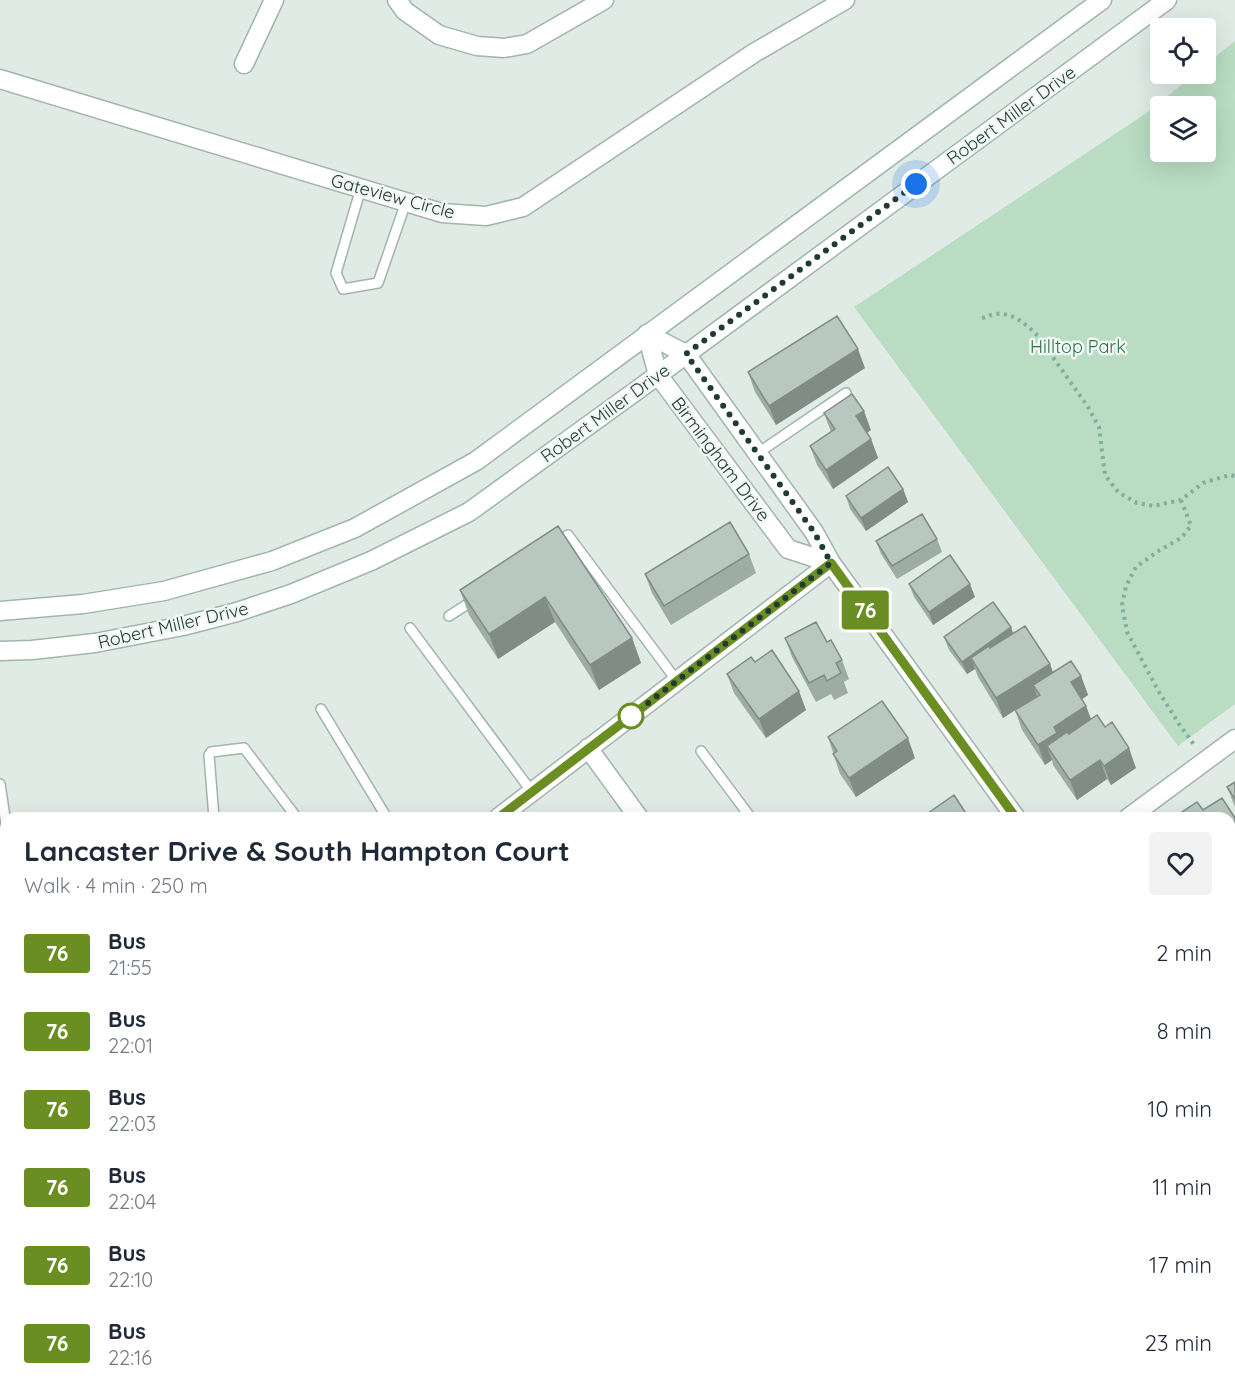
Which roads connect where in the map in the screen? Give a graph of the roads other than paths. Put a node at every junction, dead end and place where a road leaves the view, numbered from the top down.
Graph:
1 (274, 0) edge
2 (397, 0) edge
3 (604, 0) edge
4 (845, 0) edge
5 (1102, 0) edge
6 (1167, 0) edge
7 (244, 64) dead end
8 (0, 79) edge
9 (361, 188) junction
10 (406, 202) junction
11 (647, 334) junction
12 (686, 354) junction
13 (658, 375) junction
14 (846, 393) dead end
15 (758, 453) junction
16 (548, 549) edge
17 (831, 563) junction
18 (479, 596) edge
19 (0, 611) edge
20 (449, 616) dead end
21 (410, 628) dead end
22 (0, 651) edge
23 (677, 681) junction
24 (321, 709) dead end
25 (1235, 740) edge
26 (588, 748) junction
27 (700, 751) dead end
28 (0, 784) edge
29 (532, 792) junction
30 (4, 812) edge
31 (214, 812) edge
32 (292, 812) edge
33 (383, 812) edge
34 (506, 812) edge
35 (635, 812) edge
36 (746, 812) edge
37 (1012, 812) edge
38 (1136, 812) edge

1 - 7 street
2 - 3 street
4 - 10 street, Gateview Circle
5 - 11 street, Robert Miller Drive
6 - 12 street, Robert Miller Drive
8 - 9 street, Gateview Circle
9 - 10 street, Gateview Circle
9 - 10 lane
11 - 12 street, Birmingham Drive
11 - 13 street, Birmingham Drive
11 - 19 street, Robert Miller Drive
12 - 13 street, Robert Miller Drive
12 - 15 street, Birmingham Drive
13 - 17 street, Birmingham Drive
13 - 22 street, Robert Miller Drive
14 - 15 lane
15 - 17 street, Birmingham Drive
16 - 23 lane
17 - 23 street
17 - 37 street, Birmingham Drive
18 - 20 lane
21 - 29 lane
23 - 26 street
24 - 33 lane
25 - 38 street
26 - 29 street
26 - 35 street
27 - 36 lane
28 - 30 lane
29 - 34 street
31 - 32 lane

